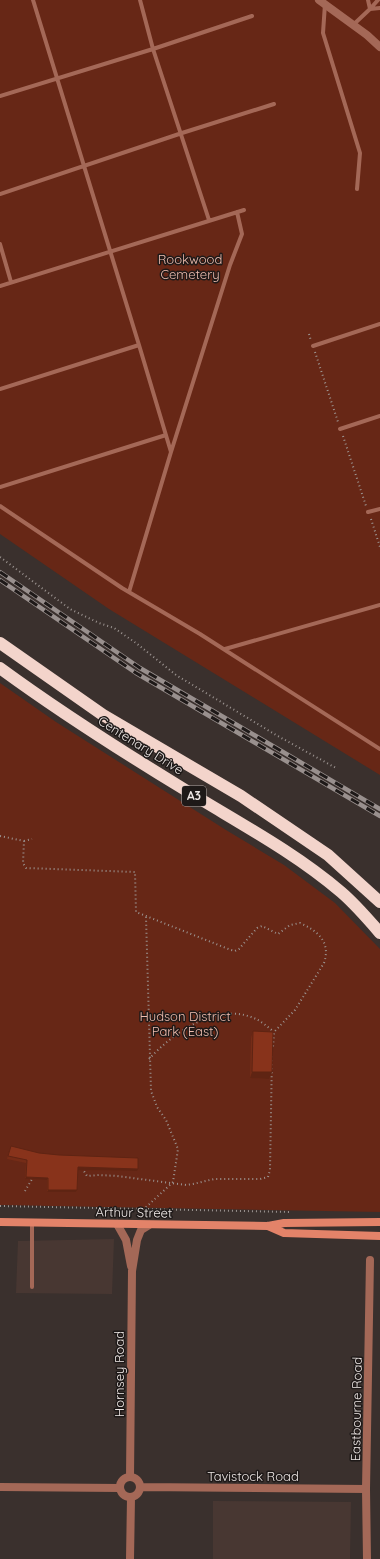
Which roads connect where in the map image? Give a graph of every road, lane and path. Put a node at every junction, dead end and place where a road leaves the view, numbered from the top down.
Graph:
1 (33, 0) edge
2 (140, 0) edge
3 (368, 0) edge
4 (378, 0) edge
5 (322, 2) edge
6 (380, 8) edge
7 (370, 9) junction
8 (252, 16) dead end
9 (352, 25) junction
10 (380, 47) edge
11 (152, 49) junction
12 (57, 78) junction
13 (0, 96) edge
14 (274, 104) dead end
15 (182, 133) junction
16 (84, 167) junction
17 (357, 189) dead end
18 (0, 194) edge
19 (244, 210) dead end
20 (237, 212) junction
21 (209, 220) junction
22 (0, 244) edge
23 (110, 251) junction
24 (11, 282) junction
25 (0, 286) edge
26 (380, 324) edge
27 (309, 334) dead end
28 (139, 345) junction
29 (313, 346) junction
30 (0, 389) edge
31 (380, 416) edge
32 (340, 429) junction
33 (166, 435) junction
34 (171, 452) junction
35 (0, 487) edge
36 (0, 506) edge
37 (380, 509) edge
38 (368, 512) junction
39 (380, 547) edge
40 (0, 557) edge
41 (129, 592) junction
42 (380, 605) edge
43 (0, 643) edge
44 (225, 650) junction
45 (0, 668) edge
46 (380, 749) edge
47 (336, 768) dead end
48 (0, 836) edge
49 (32, 840) dead end
50 (24, 841) junction
51 (380, 902) edge
52 (146, 917) junction
53 (380, 933) edge
54 (274, 1032) junction
55 (149, 1060) junction
56 (76, 1168) edge
57 (32, 1178) edge
58 (173, 1182) junction
59 (25, 1191) dead end
60 (0, 1206) edge
61 (143, 1210) junction
62 (296, 1212) dead end
63 (0, 1222) edge
64 (32, 1222) junction
65 (380, 1222) edge
66 (117, 1224) junction
67 (149, 1225) junction
68 (268, 1226) junction
69 (380, 1236) edge
70 (370, 1260) dead end
71 (132, 1271) junction
72 (32, 1287) dead end
73 (130, 1477) junction
74 (0, 1487) edge
75 (141, 1487) junction
76 (120, 1488) junction
77 (366, 1489) junction
78 (131, 1498) junction
79 (130, 1559) edge
80 (367, 1559) edge

1 - 12 lane
2 - 11 lane
3 - 7 lane
4 - 7 lane
5 - 9 street
5 - 17 lane
6 - 7 lane
7 - 9 lane
8 - 11 lane
9 - 10 street
11 - 12 lane
11 - 15 lane
12 - 13 lane
12 - 16 lane
14 - 15 lane
15 - 16 lane
15 - 21 lane
16 - 18 lane
16 - 23 lane
19 - 20 lane
20 - 21 lane
20 - 34 lane
21 - 23 lane
22 - 24 lane
23 - 24 lane
23 - 28 lane
24 - 25 lane
26 - 29 lane
27 - 29 path
28 - 30 lane
28 - 33 lane
29 - 32 path
31 - 32 lane
32 - 38 path
33 - 34 lane
33 - 35 lane
34 - 41 lane
36 - 41 lane
37 - 38 lane
38 - 39 path
40 - 47 path
41 - 44 lane
42 - 44 lane
43 - 51 highway, Centenary Drive / A3
44 - 46 lane
45 - 53 highway, Centenary Drive / A3
48 - 50 path
49 - 50 path
50 - 52 path
52 - 54 path
52 - 55 path
54 - 55 path
54 - 58 path
55 - 58 path
56 - 58 path
57 - 59 path
58 - 61 path
60 - 61 path
61 - 62 path
63 - 64 main road, Arthur Street
64 - 66 main road, Arthur Street
64 - 72 lane
65 - 68 main road, Arthur Street
66 - 67 main road, Arthur Street
66 - 71 street, Hornsey Road
67 - 68 main road, Arthur Street
67 - 71 street, Hornsey Road
68 - 69 main road, Arthur Street
70 - 77 street, Eastbourne Road
71 - 73 street, Hornsey Road
73 - 75 street
73 - 76 street
74 - 76 street
75 - 77 street, Tavistock Road
75 - 78 street
76 - 78 street
77 - 80 street, Eastbourne Road
78 - 79 street

